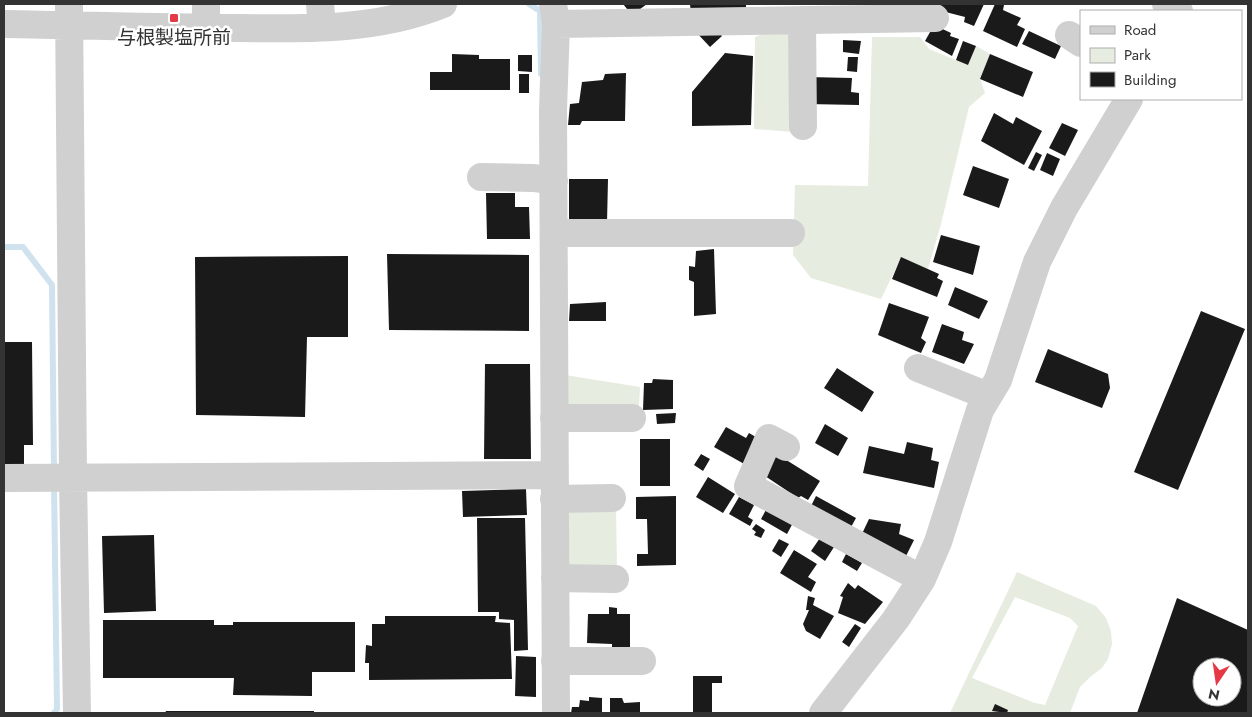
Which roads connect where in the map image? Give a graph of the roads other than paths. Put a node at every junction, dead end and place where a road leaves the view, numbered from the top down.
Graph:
1 (443, 4) edge
2 (657, 4) edge
3 (1166, 4) edge
4 (1178, 10) edge
5 (69, 14) edge
6 (555, 14) edge
7 (206, 15) edge
8 (321, 15) edge
9 (935, 18) dead end
10 (802, 20) junction
11 (634, 23) junction
12 (4, 24) edge
13 (1128, 100) edge
14 (802, 126) dead end
15 (481, 177) dead end
16 (544, 179) junction
17 (555, 233) junction
18 (790, 233) dead end
19 (918, 368) dead end
20 (988, 396) junction
21 (554, 418) junction
22 (632, 418) dead end
23 (786, 448) dead end
24 (73, 477) junction
25 (4, 478) edge
26 (554, 487) junction
27 (612, 498) dead end
28 (555, 578) junction
29 (615, 579) dead end
30 (922, 579) junction
31 (556, 661) junction
32 (642, 661) dead end
33 (78, 713) edge
34 (556, 713) edge
35 (822, 713) edge

1 - 8 street
2 - 11 street
3 - 4 street
5 - 7 street
5 - 12 street
5 - 24 street
6 - 11 street
6 - 16 street
7 - 8 street
9 - 10 street
10 - 11 street
10 - 14 street
13 - 20 street
15 - 16 street
16 - 17 street
17 - 18 street
17 - 21 street
19 - 20 street
20 - 30 street
21 - 22 street
21 - 26 street
23 - 30 street
24 - 25 street
24 - 26 street
24 - 33 street
26 - 27 street
26 - 28 street
28 - 29 street
28 - 31 street
30 - 35 street
31 - 32 street
31 - 34 street

